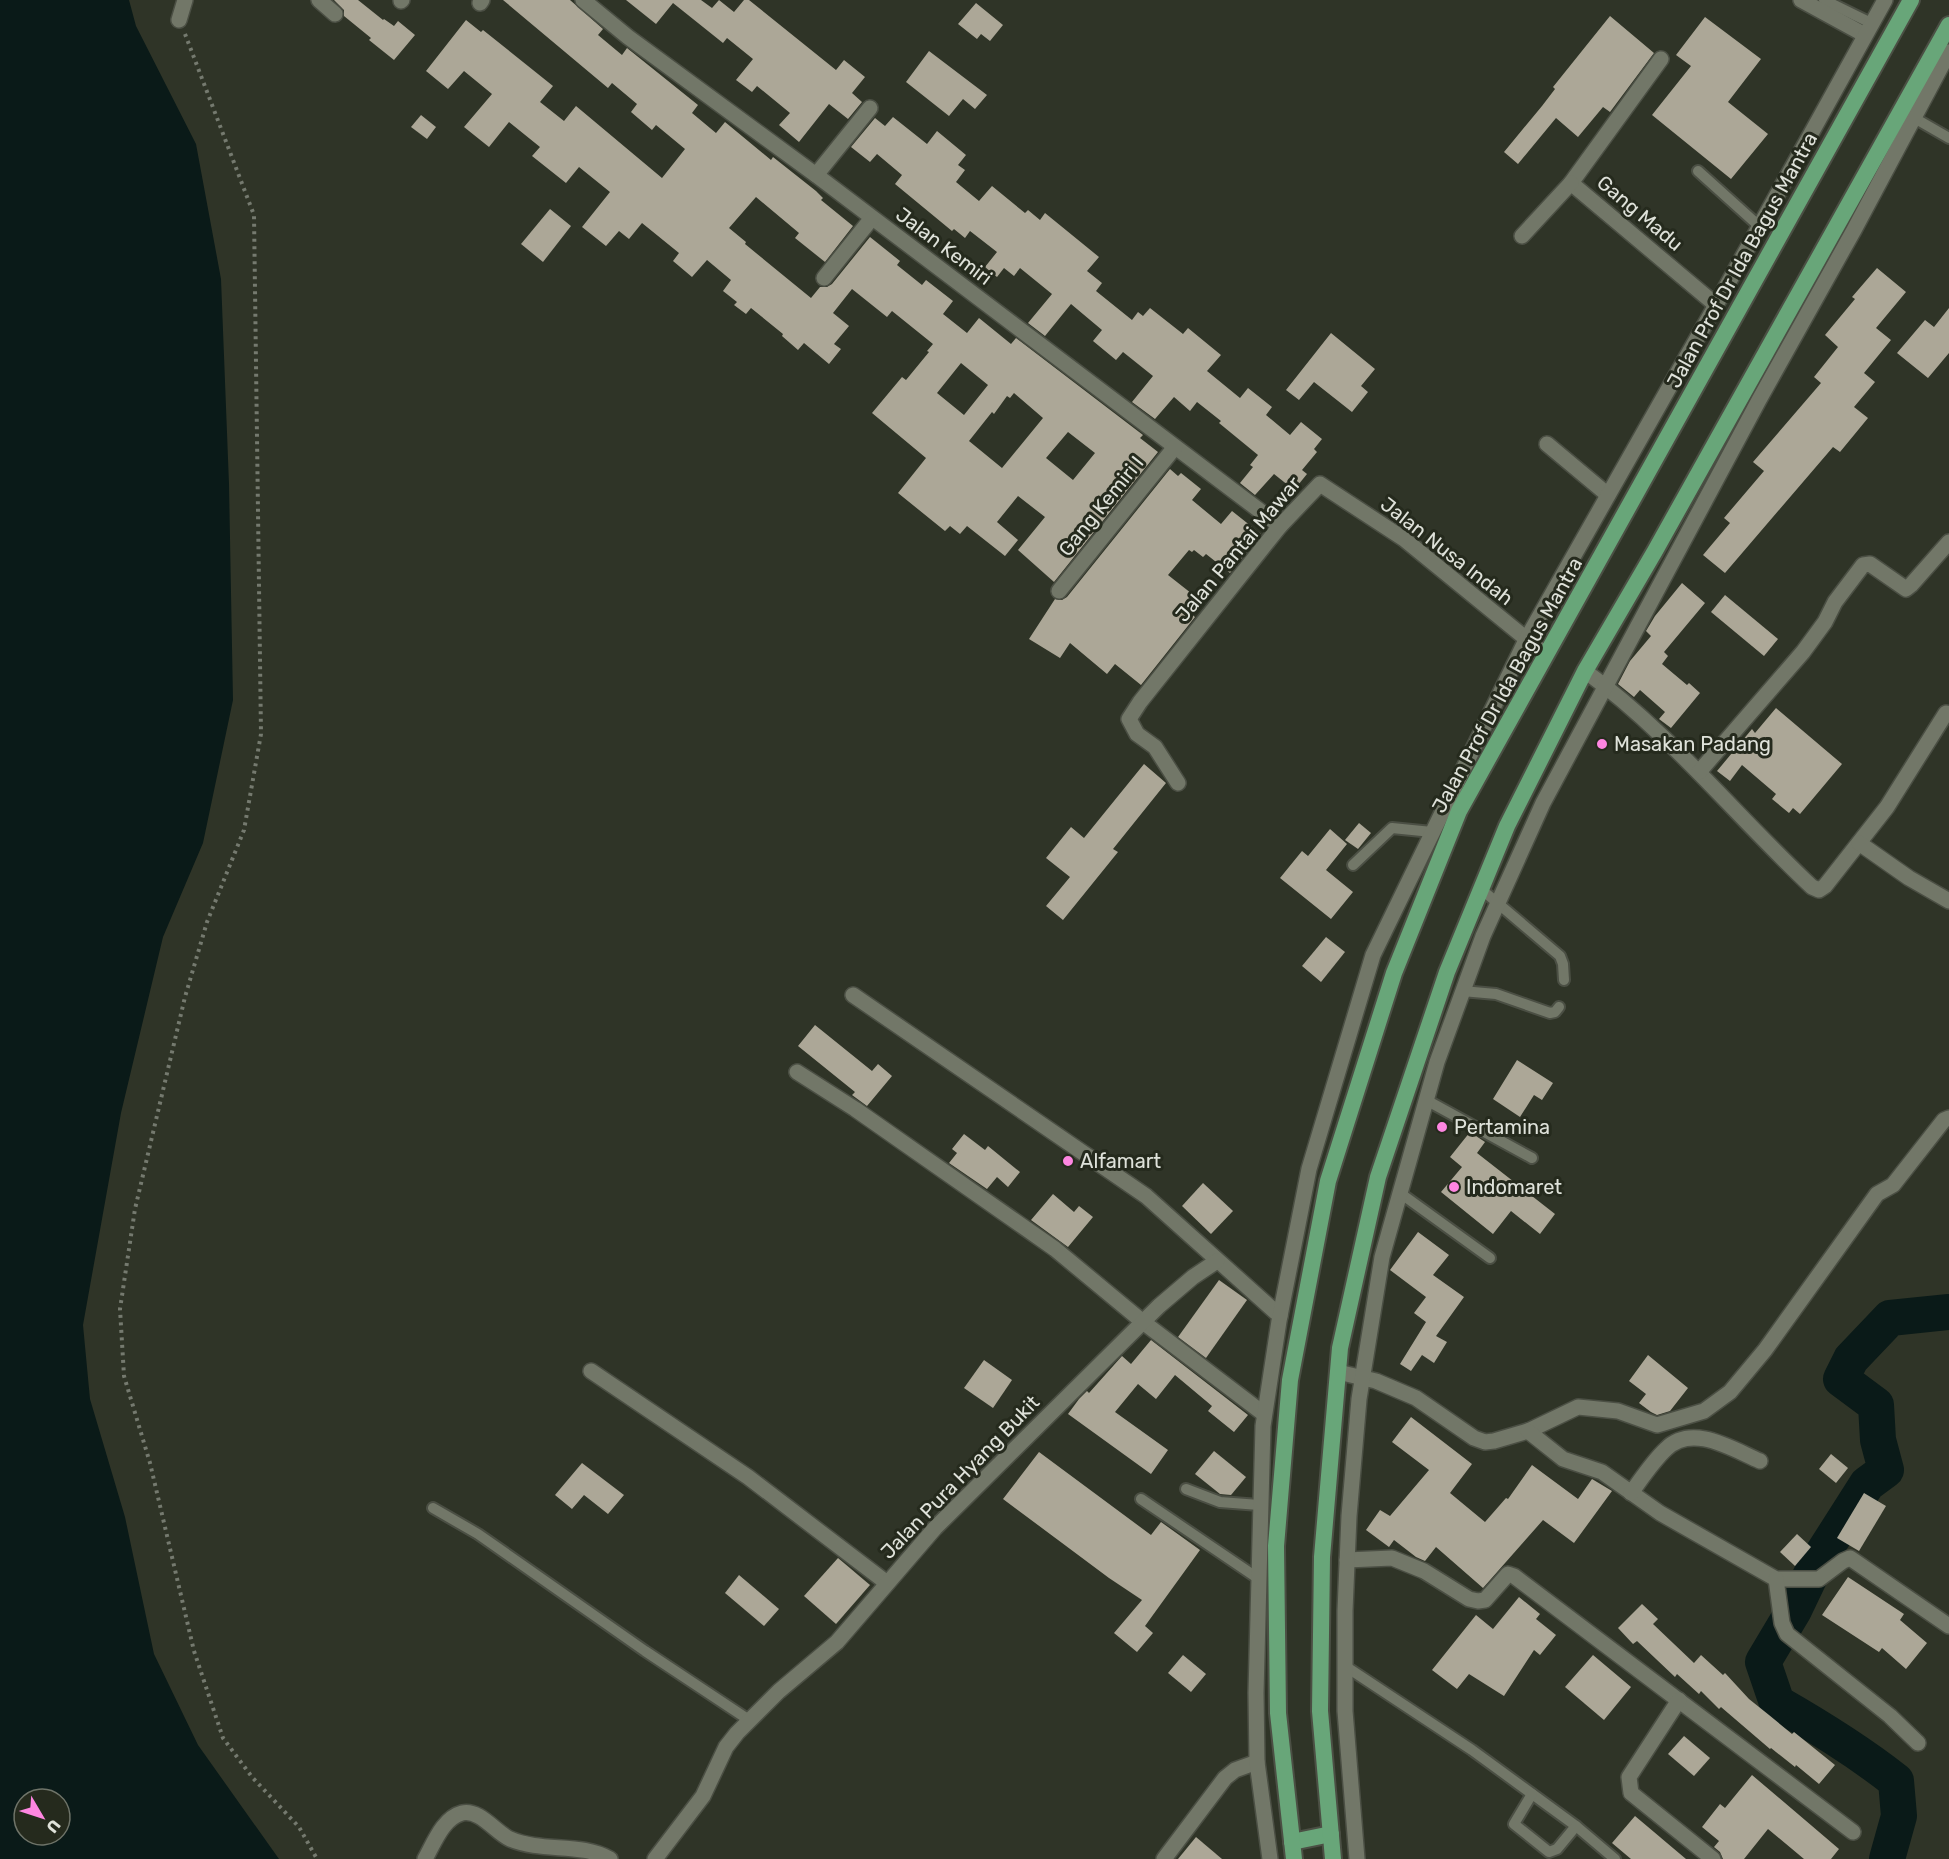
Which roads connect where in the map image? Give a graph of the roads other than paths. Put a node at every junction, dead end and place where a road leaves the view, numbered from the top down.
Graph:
1 (185, 0) edge
2 (320, 0) edge
3 (583, 0) edge
4 (1801, 0) edge
5 (1824, 0) edge
6 (1911, 0) edge
7 (1882, 1) edge
8 (336, 14) dead end
9 (179, 20) road end
10 (1949, 25) edge
11 (1868, 29) junction
12 (1949, 52) edge
13 (1661, 59) dead end
14 (870, 108) dead end
15 (1907, 114) junction
16 (1949, 138) edge
17 (1698, 171) dead end
18 (816, 175) junction
19 (1571, 183) junction
20 (1863, 196) junction
21 (872, 218) junction
22 (1760, 226) junction
23 (1522, 236) dead end
24 (824, 278) dead end
25 (1716, 305) junction
26 (1547, 444) dead end
27 (1175, 447) junction
28 (1320, 484) joint
29 (1608, 495) junction
30 (1280, 526) junction
31 (1949, 542) edge
32 (1059, 591) dead end
33 (1526, 640) junction
34 (1546, 655) junction
35 (1585, 671) junction
36 (1605, 685) junction
37 (1946, 713) dead end
38 (1699, 772) junction
39 (1178, 783) dead end
40 (1432, 832) junction
41 (1859, 843) junction
42 (1353, 865) dead end
43 (1481, 889) junction
44 (1949, 901) edge
45 (1497, 903) junction
46 (1564, 980) dead end
47 (1462, 991) junction
48 (853, 994) dead end
49 (1560, 1007) dead end
50 (797, 1072) dead end
51 (1426, 1100) junction
52 (1949, 1118) edge
53 (1532, 1158) dead end
54 (1400, 1193) junction
55 (1490, 1258) dead end
56 (1217, 1261) junction
57 (1280, 1316) junction
58 (1143, 1322) junction
59 (591, 1371) dead end
60 (1338, 1372) junction
61 (1362, 1378) junction
62 (1264, 1414) junction
63 (1528, 1431) junction
64 (1760, 1461) dead end
65 (1186, 1489) dead end
66 (1631, 1492) junction
67 (1141, 1499) dead end
68 (1259, 1505) junction
69 (433, 1508) dead end
70 (1347, 1560) junction
71 (1259, 1579) junction
72 (1783, 1579) junction
73 (887, 1583) junction
74 (1949, 1626) edge
75 (1345, 1666) junction
76 (1679, 1700) junction
77 (749, 1720) junction
78 (1918, 1743) dead end
79 (1257, 1762) junction
80 (1532, 1794) junction
81 (1576, 1826) junction
82 (1854, 1832) dead end
83 (1331, 1834) junction
84 (1292, 1842) junction
85 (425, 1859) edge
86 (610, 1859) edge
87 (655, 1859) edge
88 (1164, 1859) edge
89 (1270, 1859) edge
90 (1294, 1859) edge
91 (1334, 1859) edge
92 (1357, 1859) edge
93 (1615, 1859) edge
94 (1713, 1859) edge

1 - 9 street
2 - 8 street
3 - 18 street, Jalan Kemiri
4 - 11 street
5 - 11 lane
6 - 34 highway, Jalan Prof Dr Ida Bagus Mantra
7 - 11 street
10 - 15 highway
11 - 22 street
12 - 15 street
13 - 19 street, Gang Madu
14 - 18 street
15 - 16 lane
15 - 20 highway
17 - 22 lane
18 - 21 street, Jalan Kemiri
19 - 23 street
19 - 25 street, Gang Madu
20 - 35 highway
20 - 36 street
21 - 24 street
21 - 27 street, Jalan Kemiri
22 - 25 street
25 - 29 street
26 - 29 street
27 - 30 street, Jalan Kemiri
27 - 32 street, Gang Kemiri I
28 - 30 street, Jalan Pantai Mawar
28 - 33 street, Jalan Nusa Indah
29 - 33 street
30 - 39 street, Jalan Pantai Mawar
31 - 38 street
33 - 34 street, Jalan Nusa Indah
33 - 40 street
34 - 84 highway, Jalan Prof Dr Ida Bagus Mantra
35 - 36 street
35 - 43 highway
36 - 38 street
36 - 45 street
37 - 41 street
38 - 41 street
40 - 42 lane
40 - 57 street
41 - 44 street
43 - 45 lane
43 - 60 highway
45 - 46 lane
45 - 47 street
47 - 49 lane
47 - 51 street
48 - 56 street
50 - 58 street
51 - 53 lane
51 - 54 street
52 - 63 street
54 - 55 lane
54 - 61 street
56 - 57 street
56 - 58 street, Jalan Pura Hyang Bukit
57 - 62 street
58 - 62 street
58 - 73 street, Jalan Pura Hyang Bukit
59 - 73 street
60 - 61 street
60 - 83 highway
61 - 63 street
61 - 70 street
62 - 68 street
63 - 66 street
64 - 66 street
65 - 68 lane
66 - 72 street
67 - 71 lane
68 - 71 street
69 - 77 lane
70 - 75 street
70 - 76 street
71 - 79 street
72 - 74 street
72 - 78 street
73 - 77 street, Jalan Pura Hyang Bukit
75 - 80 lane
75 - 92 street
76 - 82 street
76 - 94 street
77 - 87 street, Jalan Pura Hyang Bukit
79 - 88 street
79 - 89 street
80 - 81 lane
80 - 81 lane
81 - 93 lane
83 - 84 highway
83 - 91 highway
84 - 90 highway, Jalan Prof Dr Ida Bagus Mantra
85 - 86 street

